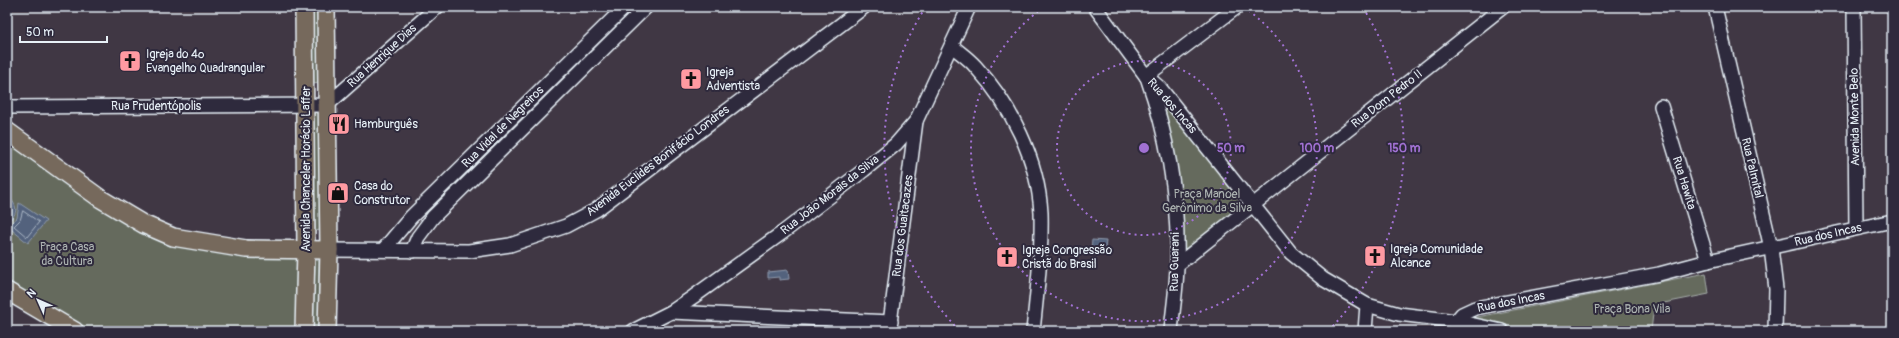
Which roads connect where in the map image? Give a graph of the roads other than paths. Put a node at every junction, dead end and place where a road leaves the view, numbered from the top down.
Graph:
1 (304, 7) edge
2 (326, 7) edge
3 (437, 7) edge
4 (625, 7) edge
5 (646, 7) edge
6 (864, 7) edge
7 (969, 7) edge
8 (1095, 7) edge
9 (1237, 7) edge
10 (1503, 7) edge
11 (1715, 7) edge
12 (1854, 7) edge
13 (952, 46) junction
14 (1146, 76) junction
15 (305, 105) junction
16 (327, 105) junction
17 (1661, 106) dead end
18 (7, 107) edge
19 (916, 122) junction
20 (7, 131) edge
21 (1253, 205) junction
22 (1892, 222) edge
23 (1856, 228) junction
24 (1771, 248) junction
25 (384, 249) junction
26 (306, 250) junction
27 (329, 250) junction
28 (412, 251) junction
29 (1708, 261) junction
30 (1178, 265) junction
31 (7, 291) edge
32 (1367, 305) junction
33 (671, 312) junction
34 (890, 326) edge
35 (1455, 326) edge
36 (75, 331) edge
37 (304, 331) edge
38 (327, 331) edge
39 (633, 331) edge
40 (1033, 331) edge
41 (1171, 331) edge
42 (1365, 331) edge
43 (1502, 331) edge
44 (1775, 331) edge

1 - 15 main road, Avenida Chanceler Horácio Laffer
2 - 16 main road, Avenida Chanceler Horácio Laffer
3 - 16 street, Rua Henrique Dias
4 - 25 street, Rua Vidal de Negreiros
5 - 28 street, Rua Vidal de Negreiros
6 - 28 street, Avenida Euclides Bonifácio Londres
7 - 13 street, Rua João Morais da Silva
8 - 14 street, Rua dos Incas
9 - 14 street
10 - 21 street, Rua Dom Pedro II
11 - 24 street, Rua Palmital
12 - 23 street, Avenida Monte Belo
13 - 19 street, Rua João Morais da Silva
13 - 40 street
14 - 21 street, Rua dos Incas
14 - 30 street, Rua Guarani
15 - 16 street, Rua Prudentópolis
15 - 18 street, Rua Prudentópolis
15 - 26 main road, Avenida Chanceler Horácio Laffer
16 - 27 main road, Avenida Chanceler Horácio Laffer
17 - 29 street, Rua Hawita
19 - 33 street, Rua João Morais da Silva
19 - 34 street, Rua dos Guaitacazes
20 - 26 main road
21 - 30 street, Rua Dom Pedro II
21 - 32 street, Rua dos Incas
22 - 23 street, Rua dos Incas
23 - 24 street, Rua dos Incas
24 - 29 street, Rua dos Incas
24 - 44 street, Rua Palmital
25 - 27 street, Avenida Euclides Bonifácio Londres
25 - 28 street, Avenida Euclides Bonifácio Londres
26 - 27 main road
26 - 37 main road, Avenida Chanceler Horácio Laffer
27 - 38 main road, Avenida Chanceler Horácio Laffer
29 - 35 street, Rua dos Incas
30 - 41 street, Rua Guarani
31 - 36 main road
32 - 35 street, Rua dos Incas
32 - 42 street
33 - 34 street
33 - 39 street, Rua João Morais da Silva
35 - 43 street

